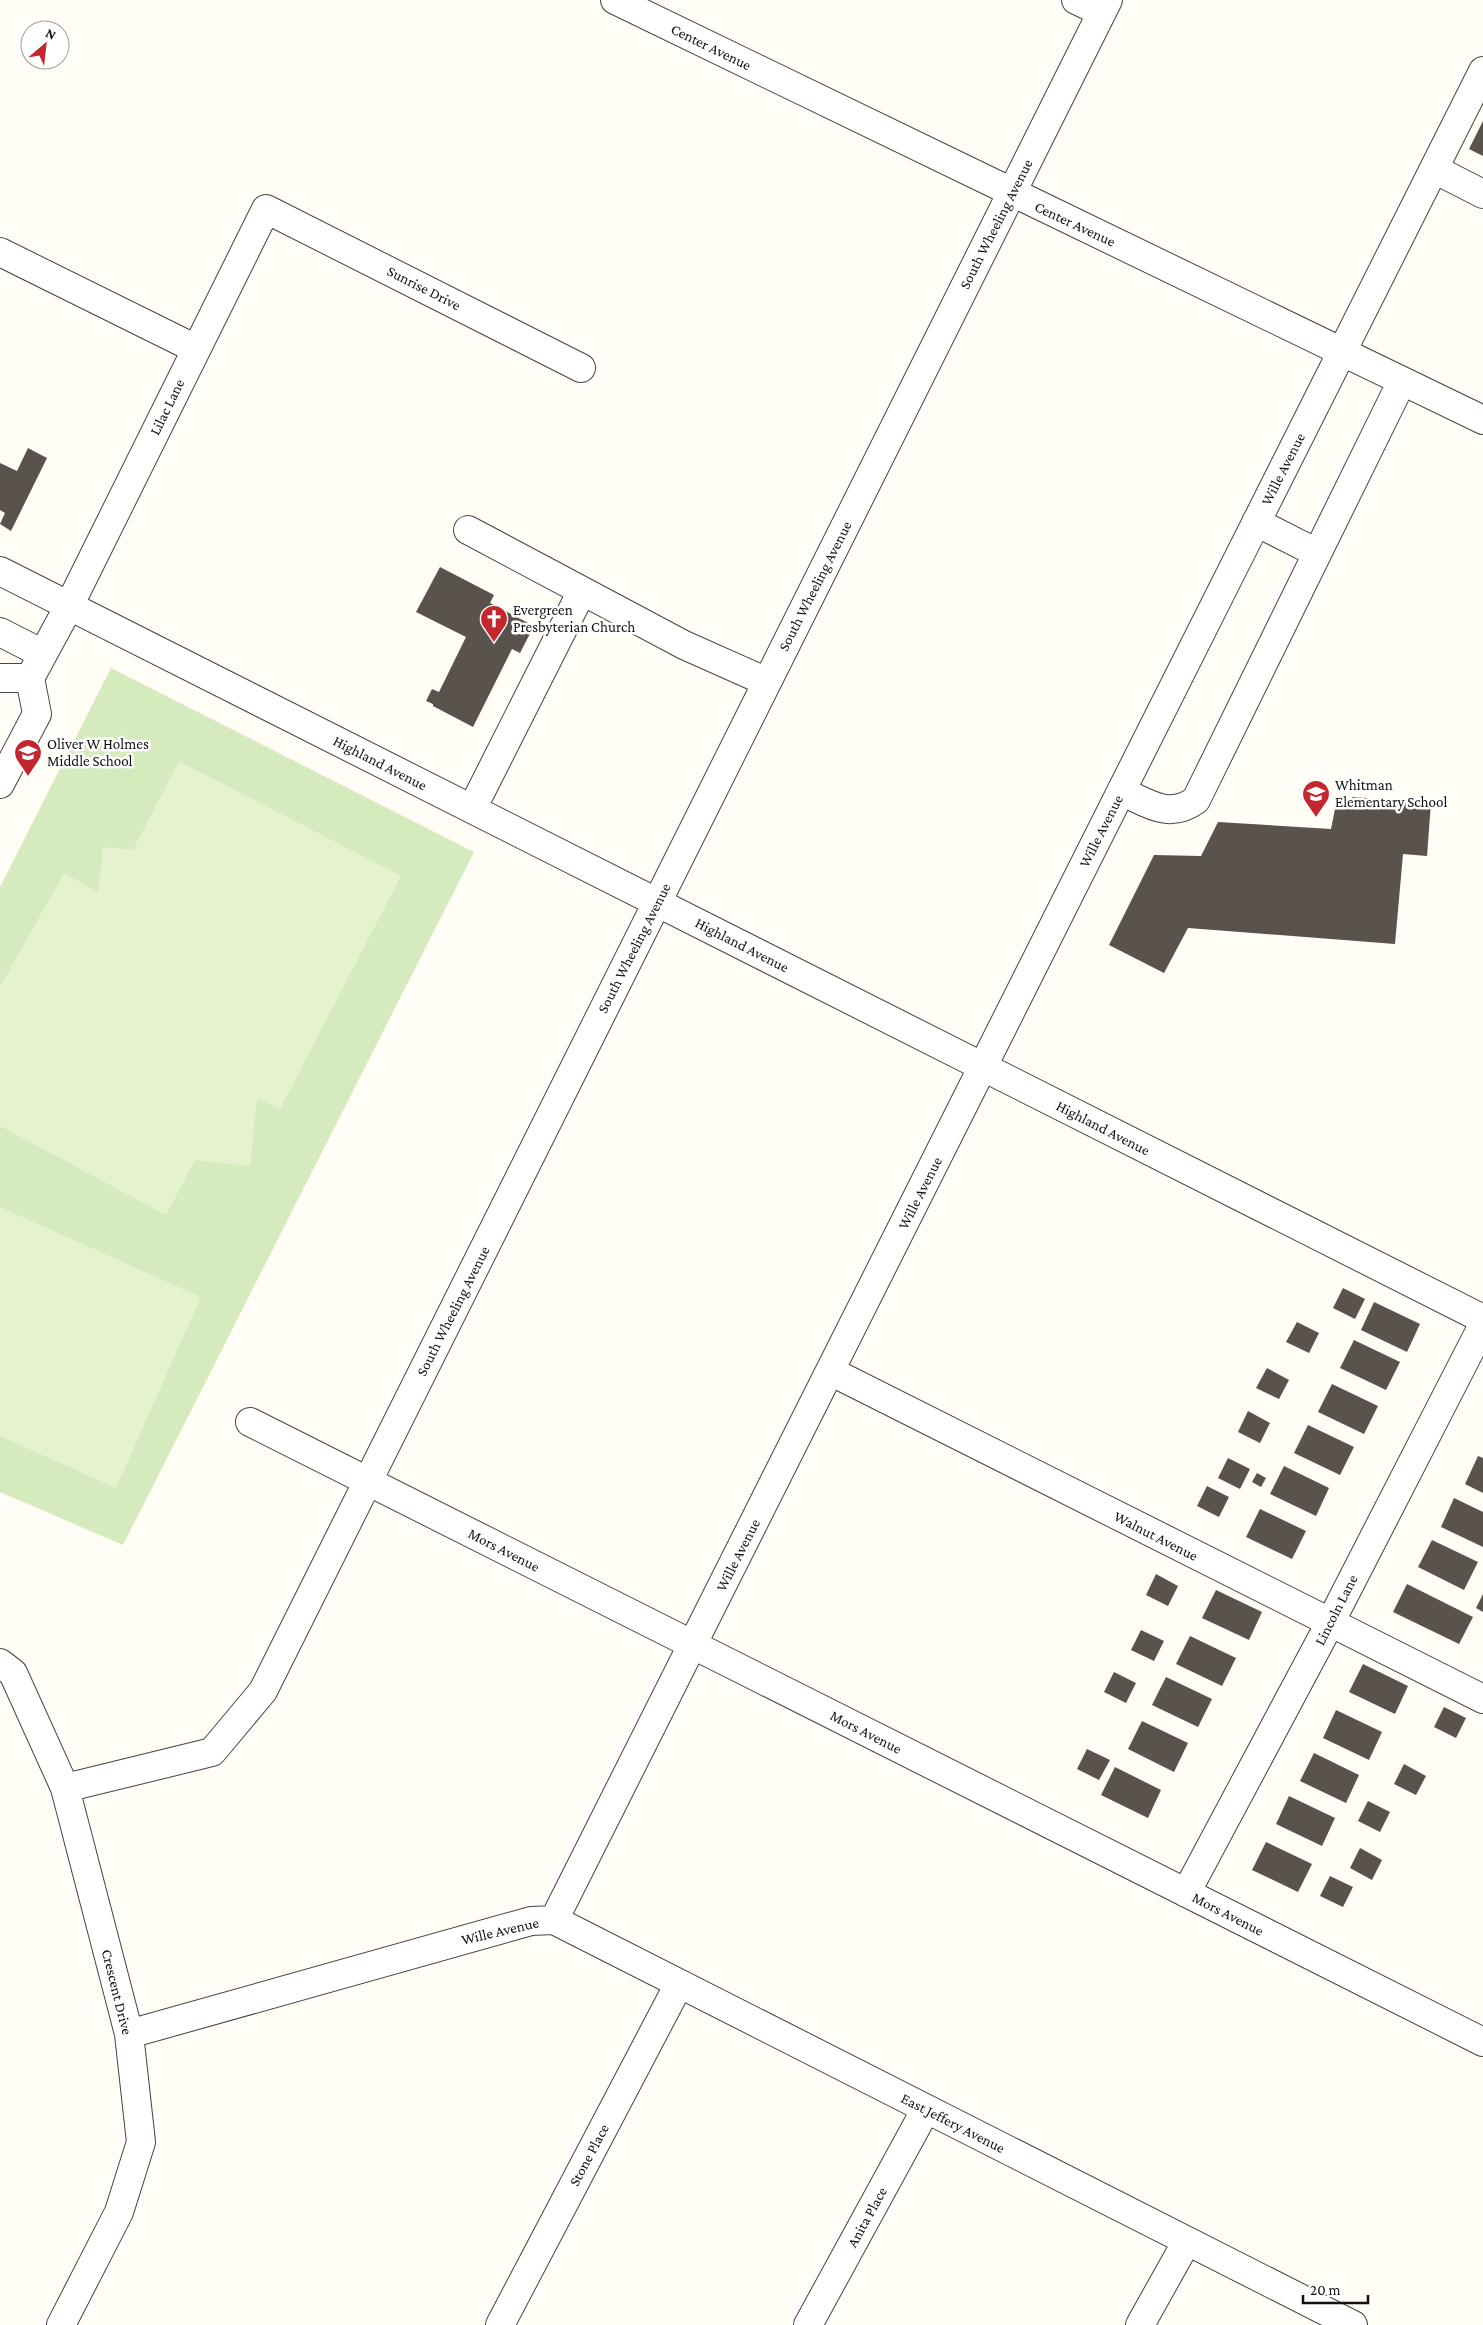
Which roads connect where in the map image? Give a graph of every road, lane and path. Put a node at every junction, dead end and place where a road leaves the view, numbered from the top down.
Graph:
1 (615, 0) edge
2 (1076, 0) edge
3 (1104, 6) edge
4 (1483, 71) edge
5 (1434, 169) junction
6 (1011, 194) junction
7 (1483, 194) edge
8 (266, 209) joint
9 (0, 252) edge
10 (196, 349) junction
11 (1342, 351) junction
12 (581, 368) dead end
13 (1402, 381) junction
14 (1483, 420) edge
15 (1256, 522) junction
16 (468, 530) dead end
17 (1317, 553) junction
18 (0, 571) edge
19 (582, 591) junction
20 (69, 606) junction
21 (0, 632) edge
22 (44, 654) junction
23 (0, 678) edge
24 (30, 678) junction
25 (767, 682) junction
26 (0, 784) edge
27 (1121, 791) junction
28 (472, 809) junction
29 (657, 902) junction
30 (983, 1067) junction
31 (1483, 1319) edge
32 (1483, 1325) edge
33 (830, 1371) junction
34 (250, 1422) dead end
35 (368, 1481) junction
36 (1330, 1623) junction
37 (693, 1645) junction
38 (0, 1663) edge
39 (1483, 1699) edge
40 (65, 1788) junction
41 (1186, 1893) junction
42 (554, 1920) junction
43 (679, 1984) junction
44 (129, 2034) junction
45 (1483, 2042) edge
46 (926, 2109) junction
47 (1187, 2241) junction
48 (60, 2325) edge
49 (500, 2325) edge
50 (808, 2325) edge
51 (1140, 2325) edge
52 (1353, 2325) edge

1 - 6 street, Center Avenue
2 - 3 street
3 - 6 street, South Wheeling Avenue
4 - 5 street, Wille Avenue
5 - 7 street
5 - 11 street, Wille Avenue
6 - 11 street, Center Avenue
6 - 25 street, South Wheeling Avenue
8 - 10 street, Lilac Lane
8 - 12 street, Sunrise Drive
9 - 10 street
10 - 20 street, Lilac Lane
11 - 13 street, Center Avenue
11 - 15 street, Wille Avenue
13 - 14 street, Center Avenue
13 - 17 street
15 - 17 street
15 - 27 street, Wille Avenue
16 - 19 street
17 - 27 street
18 - 20 street, Highland Avenue
19 - 25 street
19 - 28 street
20 - 22 street, Lilac Lane
20 - 28 street, Highland Avenue
21 - 22 street
22 - 24 street, Lilac Lane
23 - 24 street
24 - 26 street
25 - 29 street, South Wheeling Avenue
27 - 30 street, Wille Avenue
28 - 29 street, Highland Avenue
29 - 30 street, Highland Avenue
29 - 35 street, South Wheeling Avenue
30 - 31 street, Highland Avenue
30 - 33 street, Wille Avenue
32 - 36 street, Lincoln Lane
33 - 36 street, Walnut Avenue
33 - 37 street, Wille Avenue
34 - 35 street, Mors Avenue
35 - 37 street, Mors Avenue
35 - 40 street, South Wheeling Avenue
36 - 39 street, Walnut Avenue
36 - 41 street, Lincoln Lane
37 - 41 street, Mors Avenue
37 - 42 street, Wille Avenue
38 - 40 street, Crescent Drive
40 - 44 street, Crescent Drive
41 - 45 street, Mors Avenue
42 - 43 street, East Jeffery Avenue
42 - 44 street, Wille Avenue
43 - 46 street, East Jeffery Avenue
43 - 49 street, Stone Place
44 - 48 street, Crescent Drive
46 - 47 street, East Jeffery Avenue
46 - 50 street, Anita Place
47 - 51 street
47 - 52 street, East Jeffery Avenue

